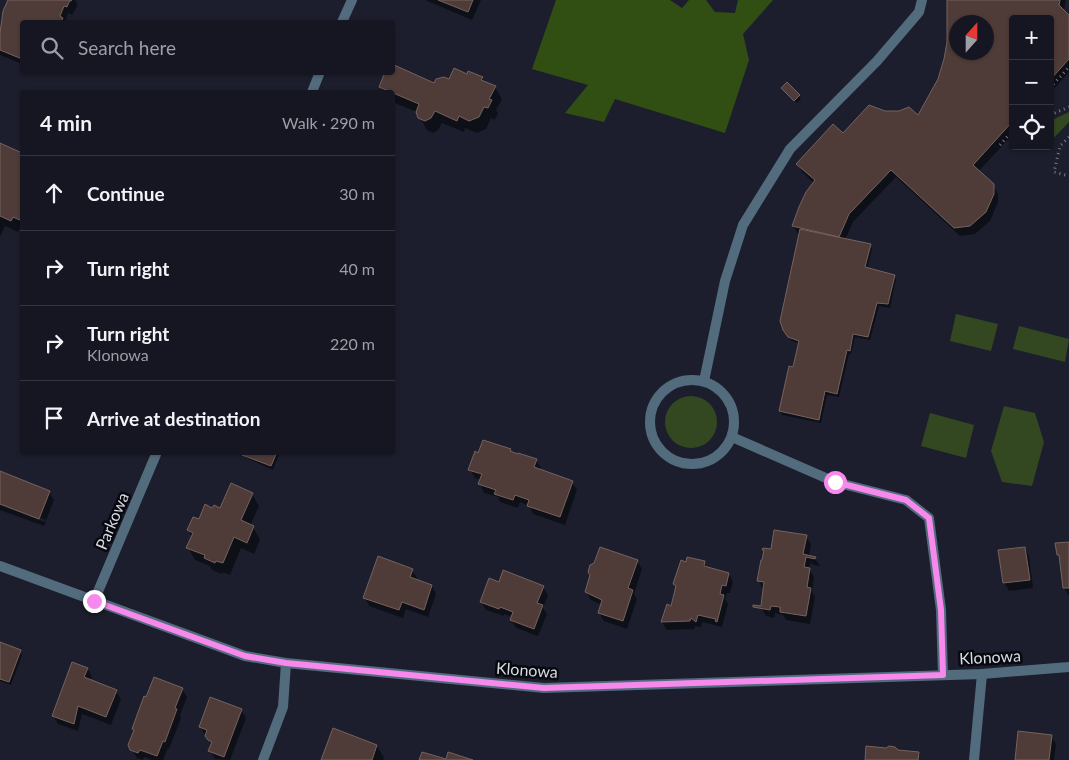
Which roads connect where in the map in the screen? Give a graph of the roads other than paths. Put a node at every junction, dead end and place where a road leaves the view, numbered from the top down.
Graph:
1 (352, 0) edge
2 (922, 0) edge
3 (343, 20) edge
4 (319, 75) edge
5 (313, 90) edge
6 (704, 381) junction
7 (732, 437) junction
8 (156, 455) edge
9 (0, 566) edge
10 (94, 601) junction
11 (286, 663) junction
12 (1069, 667) edge
13 (982, 674) junction
14 (943, 675) junction
15 (263, 760) edge
16 (974, 760) edge

1 - 3 street
2 - 6 street
4 - 5 street
6 - 7 street
6 - 7 street
7 - 14 street
8 - 10 street, Parkowa
9 - 10 street, Klonowa
10 - 11 street, Klonowa
11 - 14 street, Klonowa
11 - 15 street
12 - 13 street, Klonowa
13 - 14 street, Klonowa
13 - 16 street

